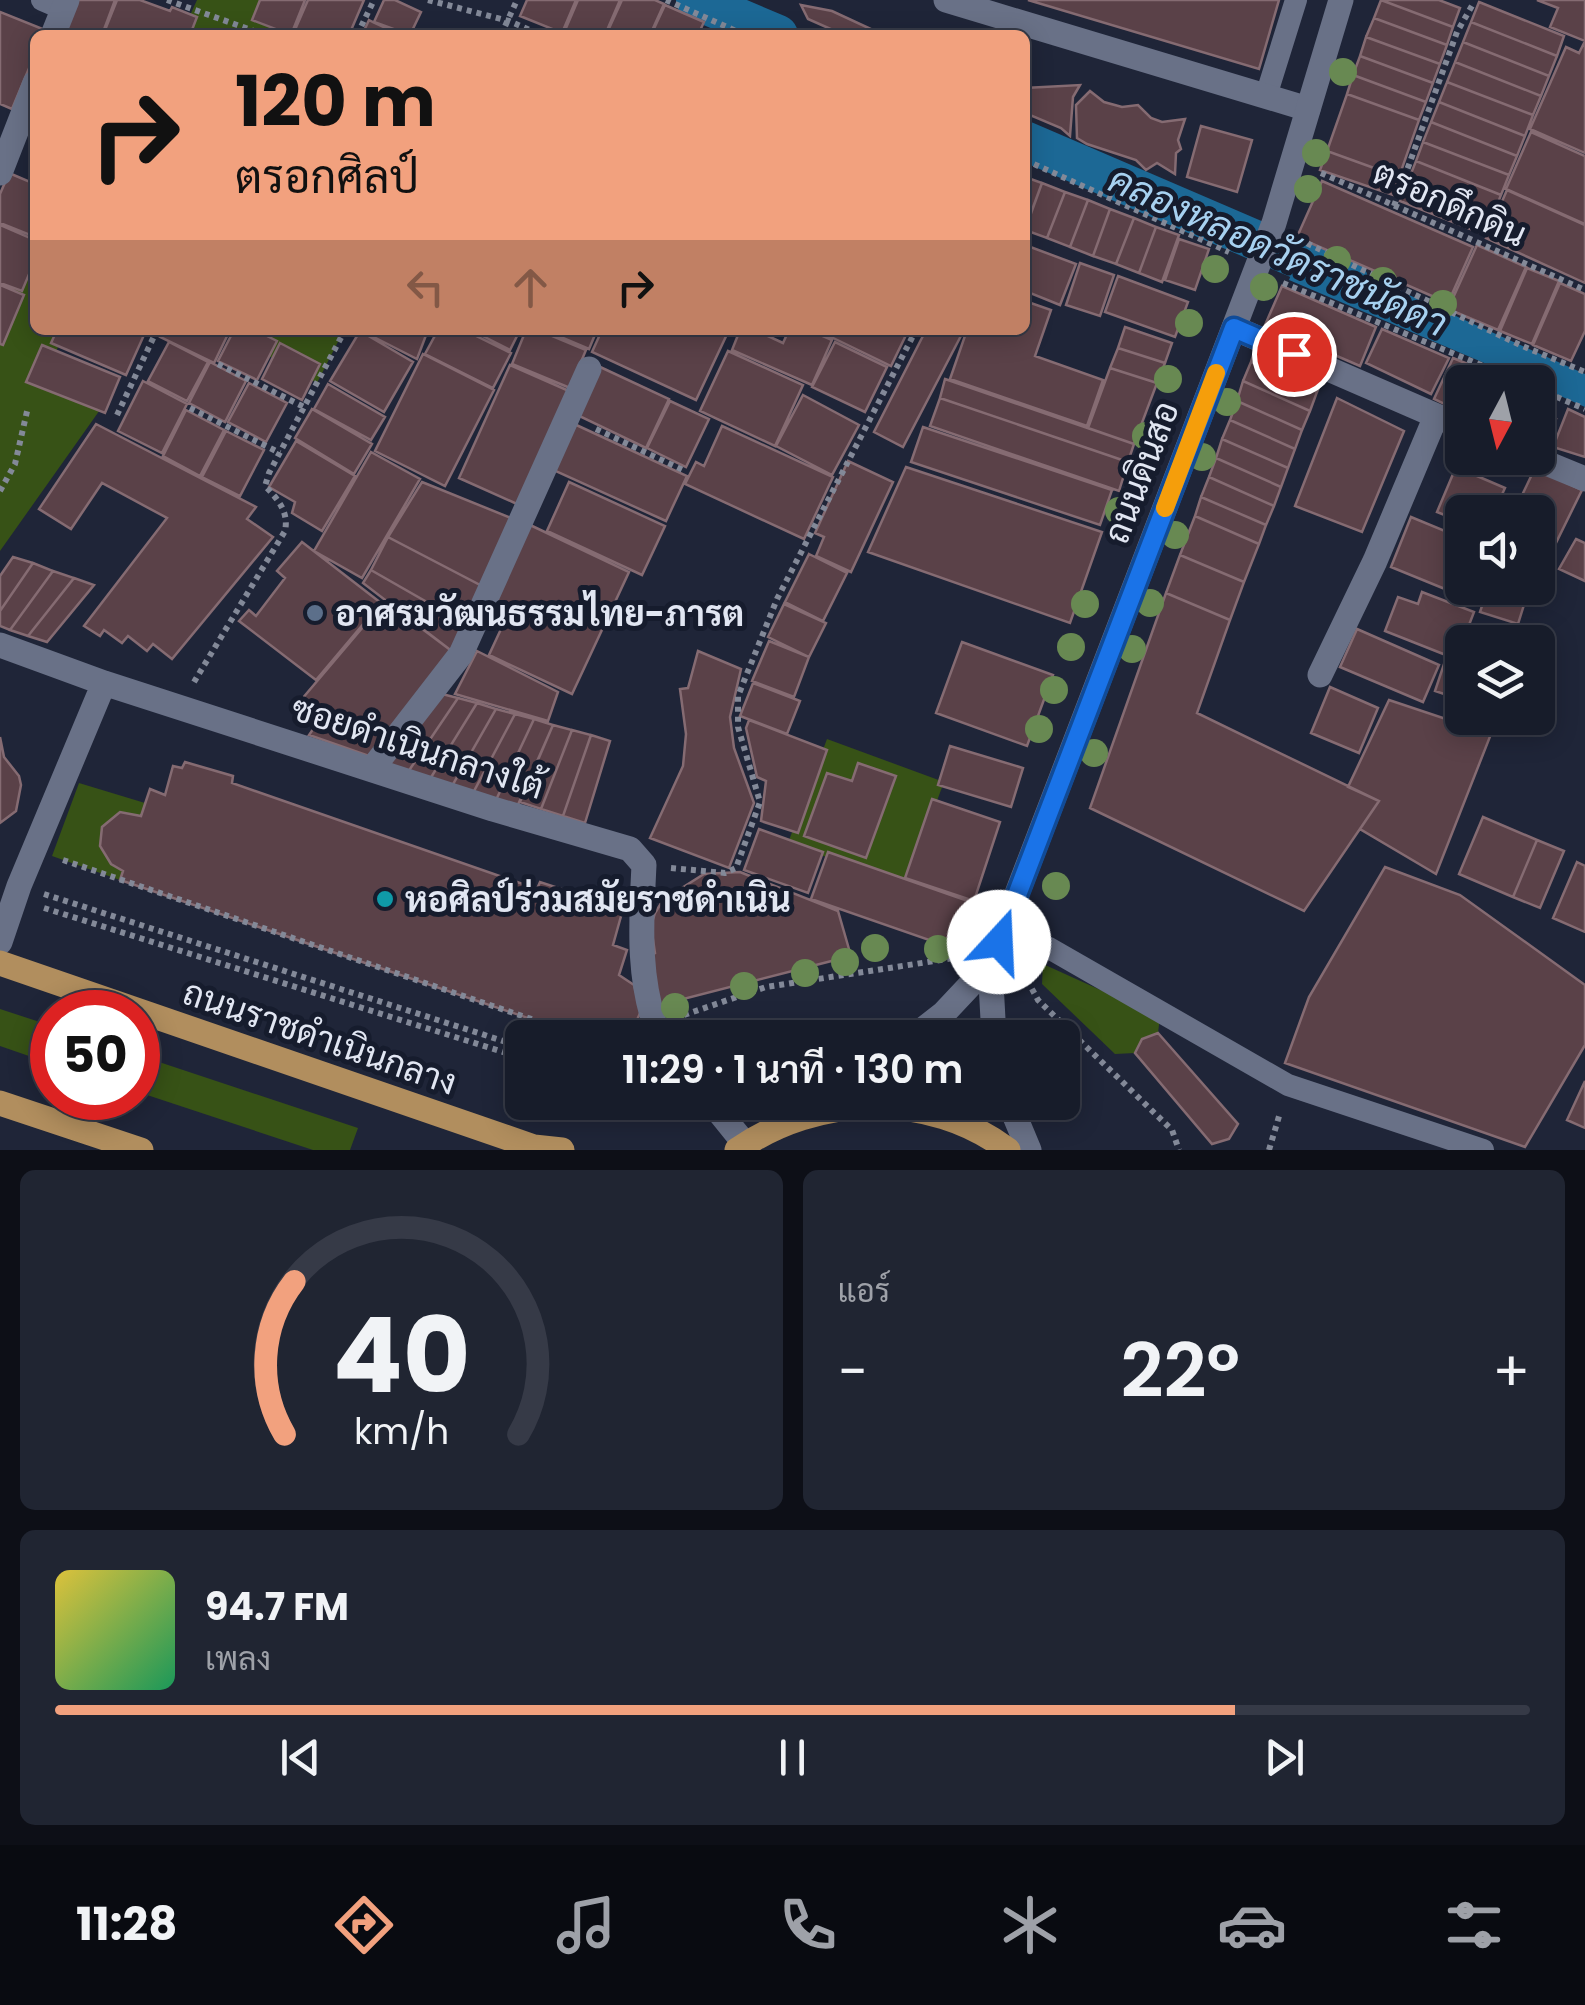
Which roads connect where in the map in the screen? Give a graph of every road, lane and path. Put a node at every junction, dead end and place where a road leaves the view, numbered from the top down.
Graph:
1 (167, 0) edge
2 (374, 0) edge
3 (428, 0) edge
4 (516, 0) edge
5 (668, 0) edge
6 (946, 0) edge
7 (1296, 0) edge
8 (1341, 0) edge
9 (57, 3) edge
10 (1472, 4) dead end
11 (509, 21) junction
12 (54, 30) edge
13 (251, 30) edge
14 (359, 30) edge
15 (504, 30) edge
16 (530, 30) edge
17 (734, 30) edge
18 (30, 96) edge
19 (1266, 96) junction
20 (1308, 109) junction
21 (1030, 162) edge
22 (1292, 164) junction
23 (0, 173) edge
24 (1394, 206) junction
25 (1283, 230) junction
26 (1229, 252) dead end
27 (1278, 280) dead end
28 (1585, 290) edge
29 (1234, 328) junction
30 (156, 335) edge
31 (342, 335) edge
32 (913, 335) edge
33 (218, 364) dead end
34 (1481, 365) edge
35 (589, 369) dead end
36 (1585, 372) edge
37 (1555, 396) edge
38 (28, 407) dead end
39 (304, 407) junction
40 (190, 408) dead end
41 (1585, 409) edge
42 (117, 416) dead end
43 (568, 416) junction
44 (1436, 416) junction
45 (1445, 420) edge
46 (280, 454) junction
47 (1555, 467) edge
48 (685, 471) dead end
49 (1585, 479) edge
50 (0, 491) edge
51 (0, 645) edge
52 (1320, 675) dead end
53 (104, 683) junction
54 (179, 706) junction
55 (372, 769) junction
56 (34, 850) junction
57 (644, 865) junction
58 (17, 892) junction
59 (1003, 930) junction
60 (0, 942) edge
61 (948, 956) dead end
62 (0, 963) edge
63 (990, 964) junction
64 (1026, 978) dead end
65 (534, 1020) edge
66 (655, 1020) edge
67 (685, 1020) edge
68 (935, 1020) edge
69 (993, 1020) edge
70 (505, 1042) edge
71 (505, 1052) edge
72 (1288, 1085) junction
73 (0, 1103) edge
74 (722, 1120) edge
75 (790, 1120) edge
76 (956, 1120) edge
77 (1017, 1120) edge
78 (741, 1147) edge
79 (141, 1150) edge
80 (562, 1150) edge
81 (1008, 1150) edge
82 (1029, 1150) edge
83 (1179, 1150) edge
84 (1268, 1150) edge
85 (1483, 1150) edge

1 - 13 path
2 - 14 path
3 - 11 path
4 - 11 path
5 - 17 path
6 - 19 street
7 - 19 lane
8 - 20 street, ถนนดินสอ
9 - 12 street
10 - 24 path
11 - 15 path
11 - 16 path
18 - 23 street
19 - 20 street
20 - 22 street, ถนนดินสอ
21 - 26 path
22 - 24 path, ตรอกดึกดิน
22 - 25 street, ถนนดินสอ
24 - 28 path, ตรอกดึกดิน
25 - 29 street, ถนนดินสอ
25 - 36 path
27 - 34 path
29 - 44 street
29 - 59 street, ถนนดินสอ
30 - 42 path
31 - 39 path
32 - 57 path
33 - 39 path
35 - 43 street
37 - 41 path
38 - 50 path
39 - 46 path
40 - 46 path
43 - 48 path
43 - 55 street
44 - 45 street
44 - 52 street
46 - 54 path
47 - 49 street
51 - 53 street, ซอยดำเนินกลางใต้
53 - 54 street, ซอยดำเนินกลางใต้
53 - 56 street
54 - 55 street, ซอยดำเนินกลางใต้
55 - 57 street, ซอยดำเนินกลางใต้
56 - 58 street
56 - 65 path
57 - 66 street
58 - 60 street
58 - 70 path
58 - 71 path
59 - 63 street, ถนนดินสอ
59 - 72 lane
61 - 67 path
62 - 80 main road, ถนนราชดำเนินกลาง
63 - 68 street, ถนนดินสอ
63 - 69 street, ถนนดินสอ
64 - 83 path
72 - 84 path
72 - 85 lane
73 - 79 main road
74 - 78 street
75 - 78 main road
76 - 81 main road
77 - 82 street

